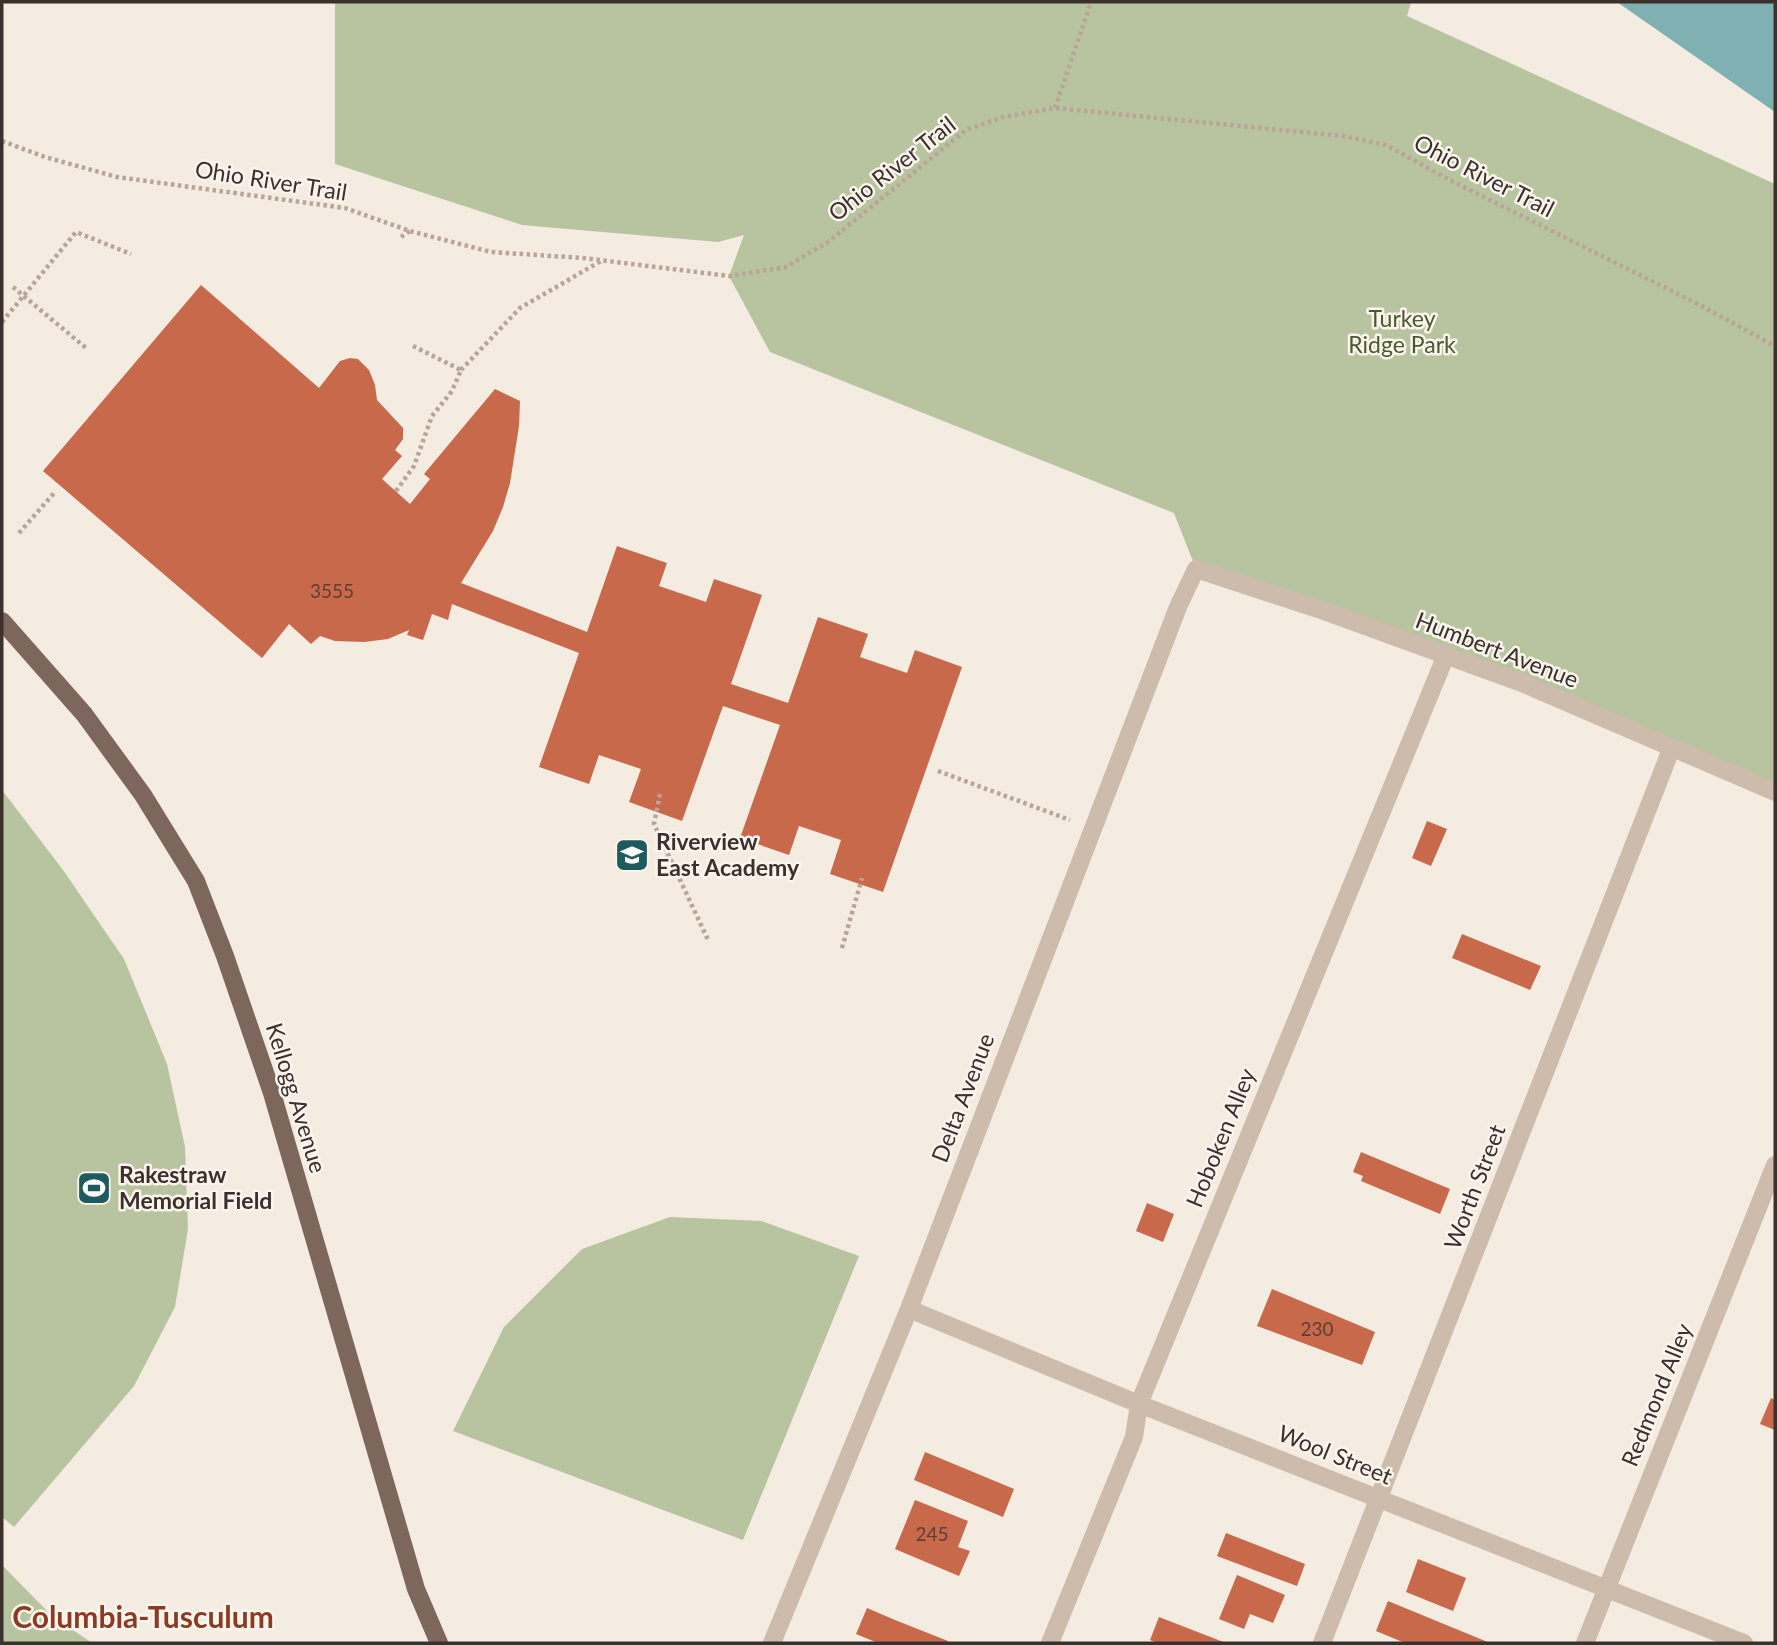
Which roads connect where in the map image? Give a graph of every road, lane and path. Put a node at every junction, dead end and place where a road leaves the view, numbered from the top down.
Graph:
1 (1091, 2) edge
2 (1055, 108) junction
3 (2, 141) edge
4 (410, 231) junction
5 (401, 237) dead end
6 (131, 254) dead end
7 (602, 261) junction
8 (13, 287) dead end
9 (24, 296) junction
10 (2, 322) edge
11 (411, 345) dead end
12 (1775, 346) edge
13 (86, 348) dead end
14 (461, 370) junction
15 (396, 491) dead end
16 (55, 492) dead end
17 (19, 533) dead end
18 (1196, 569) joint
19 (2, 621) edge
20 (1446, 655) junction
21 (1672, 747) junction
22 (938, 771) dead end
23 (1775, 792) edge
24 (660, 794) dead end
25 (1093, 829) junction
26 (862, 878) dead end
27 (709, 942) dead end
28 (842, 948) dead end
29 (1775, 1165) edge
30 (909, 1309) junction
31 (1139, 1404) junction
32 (1380, 1499) junction
33 (1606, 1590) junction
34 (439, 1643) edge
35 (772, 1643) edge
36 (1050, 1643) edge
37 (1322, 1643) edge
38 (1586, 1643) edge
39 (1744, 1643) edge

1 - 2 path
2 - 7 path, Ohio River Trail
2 - 12 path, Ohio River Trail
3 - 4 path, Ohio River Trail
4 - 5 path
4 - 7 path, Ohio River Trail
6 - 9 path
7 - 14 path
8 - 9 path
9 - 10 path
9 - 13 path
11 - 14 path
14 - 15 path
16 - 17 path
18 - 20 street, Humbert Avenue
18 - 25 street, Delta Avenue
19 - 34 main road, Kellogg Avenue
20 - 21 street, Humbert Avenue
20 - 31 street, Hoboken Alley
21 - 23 street, Humbert Avenue
21 - 32 street, Worth Street
22 - 25 path
24 - 27 path
25 - 30 street, Delta Avenue
26 - 28 path
29 - 33 street, Redmond Alley
30 - 31 street, Wool Street
30 - 35 street, Delta Avenue
31 - 32 street, Wool Street
31 - 36 street, Hoboken Alley
32 - 33 street, Wool Street
32 - 37 street, Worth Street
33 - 38 street, Redmond Alley
33 - 39 street, Wool Street

